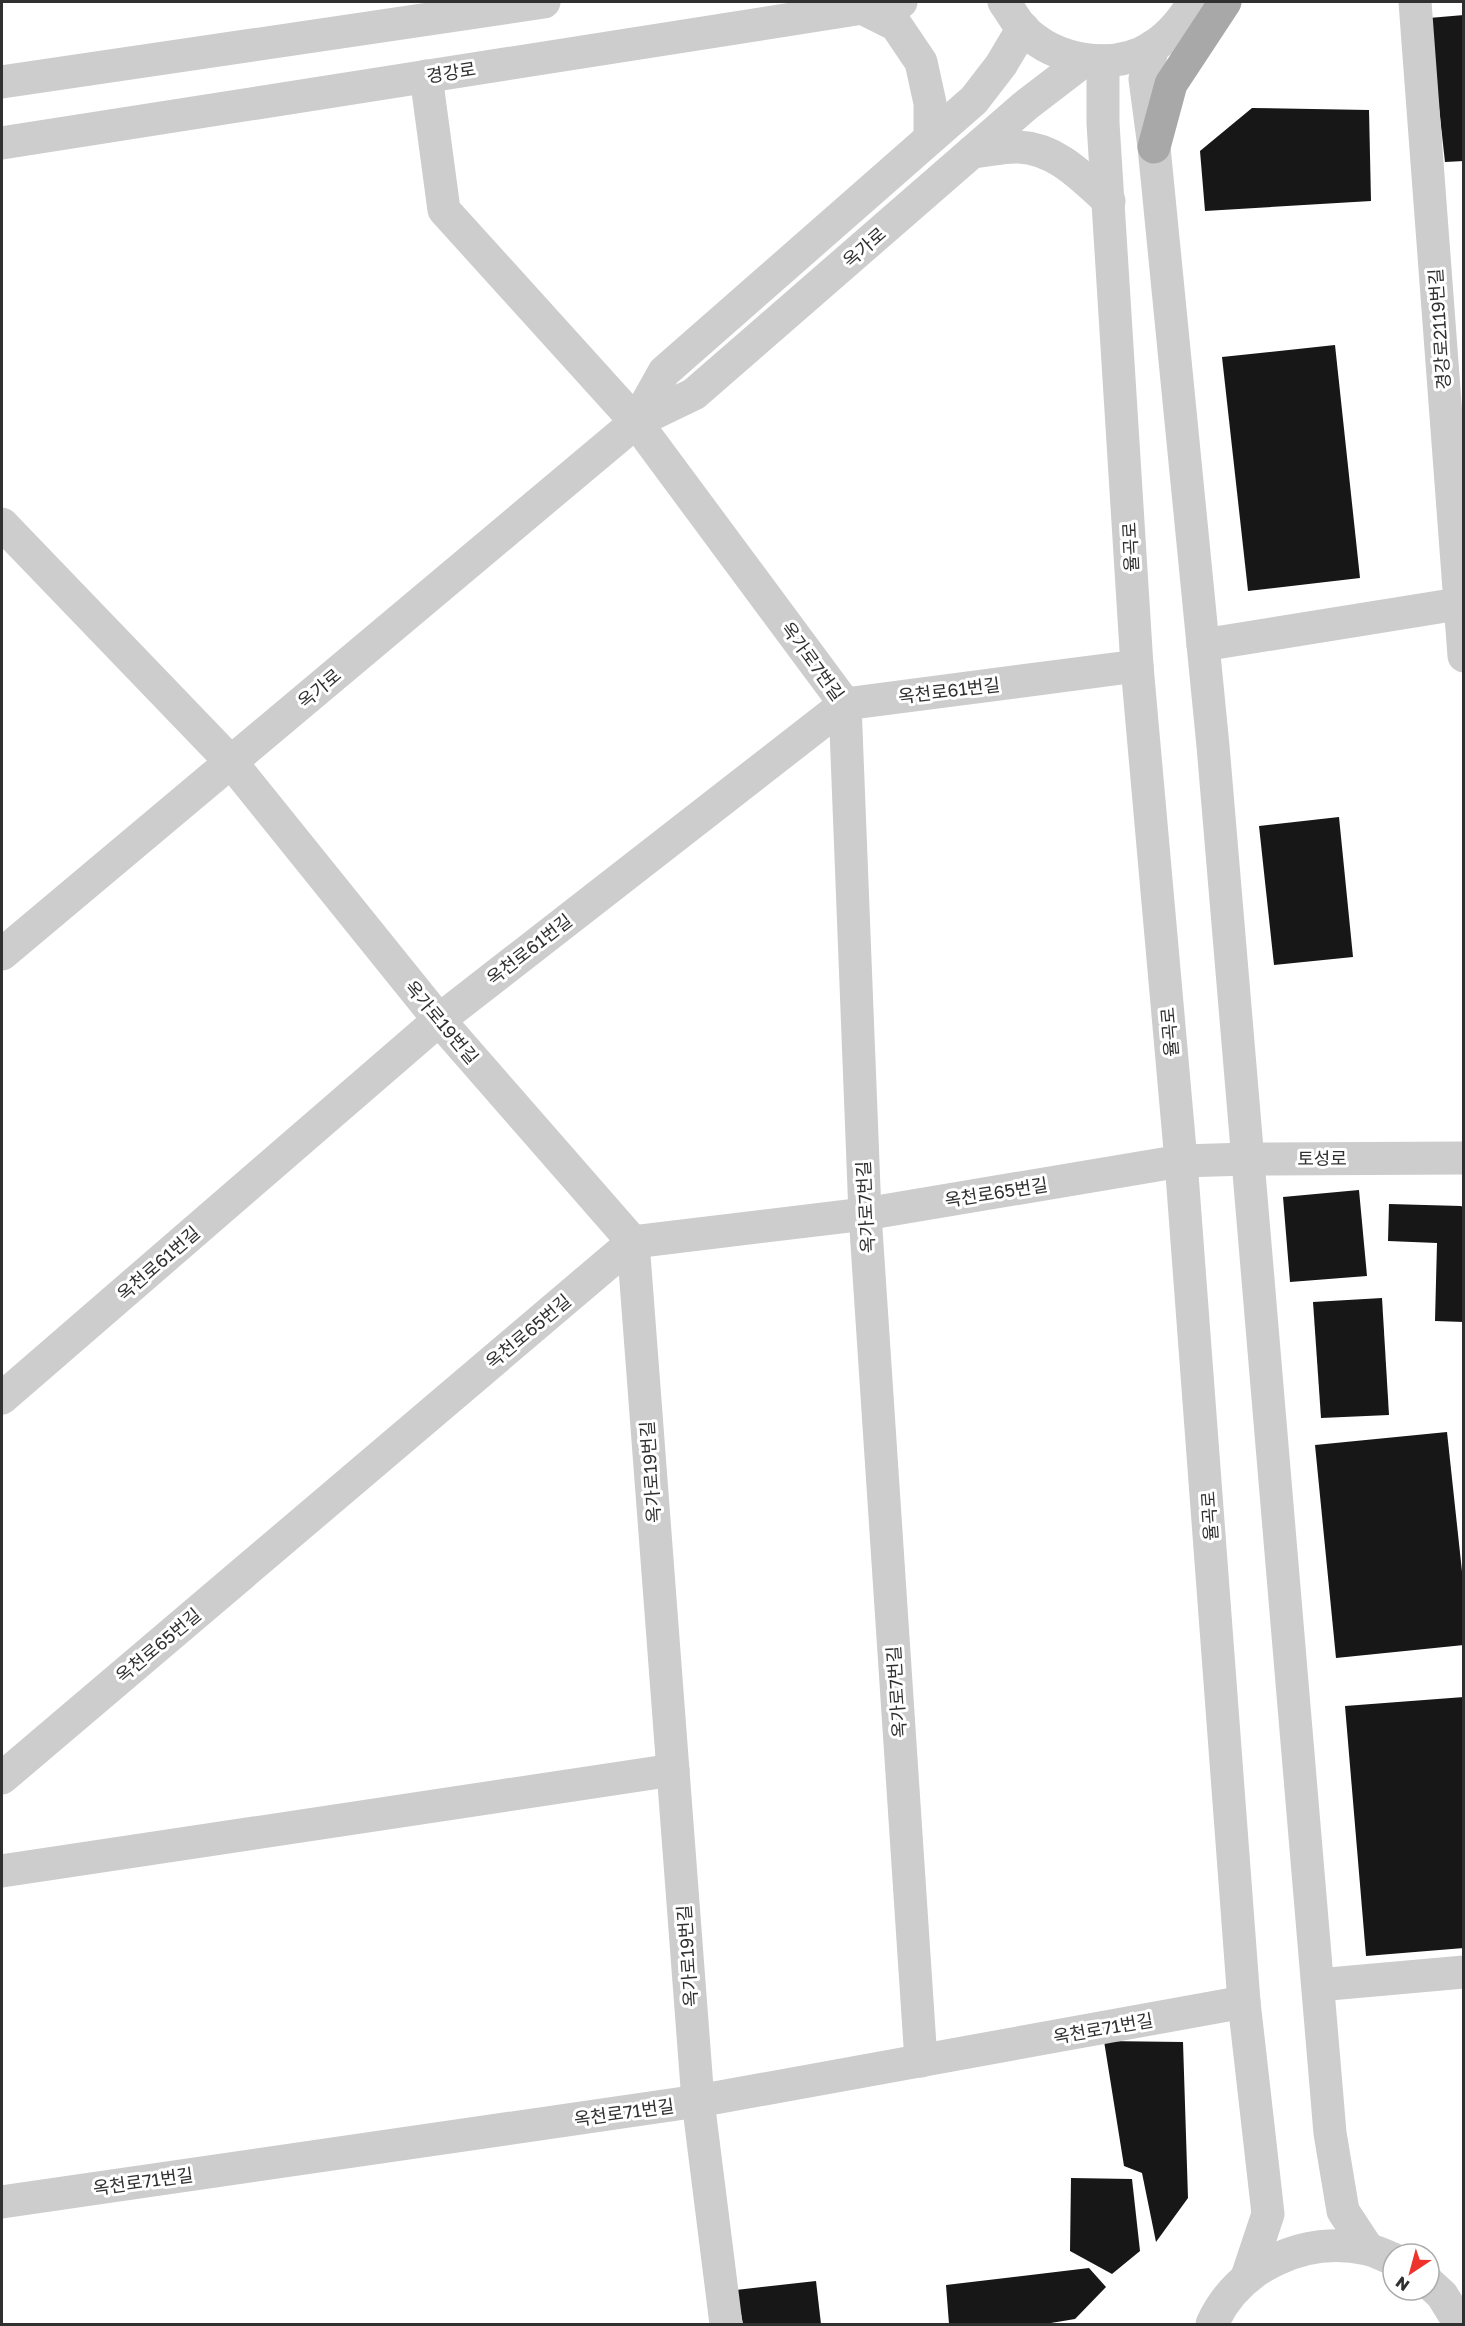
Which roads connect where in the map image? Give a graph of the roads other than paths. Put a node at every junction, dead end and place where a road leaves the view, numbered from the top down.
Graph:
1 (544, 2) edge
2 (901, 2) edge
3 (1004, 2) edge
4 (1194, 2) edge
5 (1225, 2) edge
6 (1415, 2) edge
7 (862, 8) junction
8 (417, 11) edge
9 (1023, 28) junction
10 (1154, 46) junction
11 (1094, 61) junction
12 (426, 76) junction
13 (2, 82) edge
14 (930, 138) junction
15 (2, 143) edge
16 (1154, 147) junction
17 (972, 152) junction
18 (1109, 201) junction
19 (636, 422) junction
20 (2, 524) edge
21 (1462, 603) edge
22 (1203, 645) junction
23 (1464, 656) edge
24 (1137, 666) junction
25 (845, 704) junction
26 (231, 762) junction
27 (2, 954) edge
28 (438, 1020) junction
29 (1248, 1158) junction
30 (1464, 1158) edge
31 (1181, 1161) junction
32 (865, 1214) junction
33 (633, 1242) junction
34 (2, 1398) edge
35 (673, 1770) junction
36 (2, 1778) edge
37 (2, 1871) edge
38 (1464, 1972) edge
39 (1318, 1985) junction
40 (1244, 2002) junction
41 (921, 2061) junction
42 (698, 2101) junction
43 (2, 2202) edge
44 (1380, 2254) edge
45 (1247, 2277) junction
46 (1441, 2277) edge
47 (1464, 2286) edge
48 (1441, 2294) edge
49 (726, 2325) edge
50 (1212, 2325) edge
51 (1460, 2325) edge

1 - 8 street
2 - 7 street, 경강로
3 - 9 street
4 - 10 street
5 - 16 main road
6 - 21 street, 경강로2119번길
7 - 12 street, 경강로
7 - 14 street
8 - 13 street
9 - 11 street
9 - 14 street, 옥가로
10 - 11 street
10 - 16 street
11 - 17 street, 옥가로
11 - 18 street, 율곡로
12 - 15 street, 경강로
12 - 19 street, 옥가로7번길
14 - 19 street, 옥가로
16 - 22 street
17 - 18 street
17 - 19 street, 옥가로
18 - 24 street, 율곡로
19 - 25 street, 옥가로7번길
19 - 26 street, 옥가로
20 - 26 street, 옥가로19번길
21 - 22 street
21 - 23 street, 경강로2119번길
22 - 29 street
24 - 25 street, 옥천로61번길
24 - 31 street, 율곡로
25 - 28 street, 옥천로61번길
25 - 32 street, 옥가로7번길
26 - 27 street, 옥가로
26 - 28 street, 옥가로19번길
28 - 33 street, 옥가로19번길
28 - 34 street, 옥천로61번길
29 - 30 street, 토성로
29 - 31 street, 토성로
29 - 39 street
31 - 32 street, 옥천로65번길
31 - 40 street, 율곡로
32 - 33 street, 옥천로65번길
32 - 41 street, 옥가로7번길
33 - 35 street, 옥가로19번길
33 - 36 street, 옥천로65번길
35 - 37 street
35 - 42 street, 옥가로19번길
38 - 39 street
39 - 44 street
40 - 41 street, 옥천로71번길
40 - 45 street, 율곡로
41 - 42 street, 옥천로71번길
42 - 43 street, 옥천로71번길
42 - 49 street, 옥가로19번길
44 - 45 street
45 - 50 street
46 - 47 street
48 - 51 street

